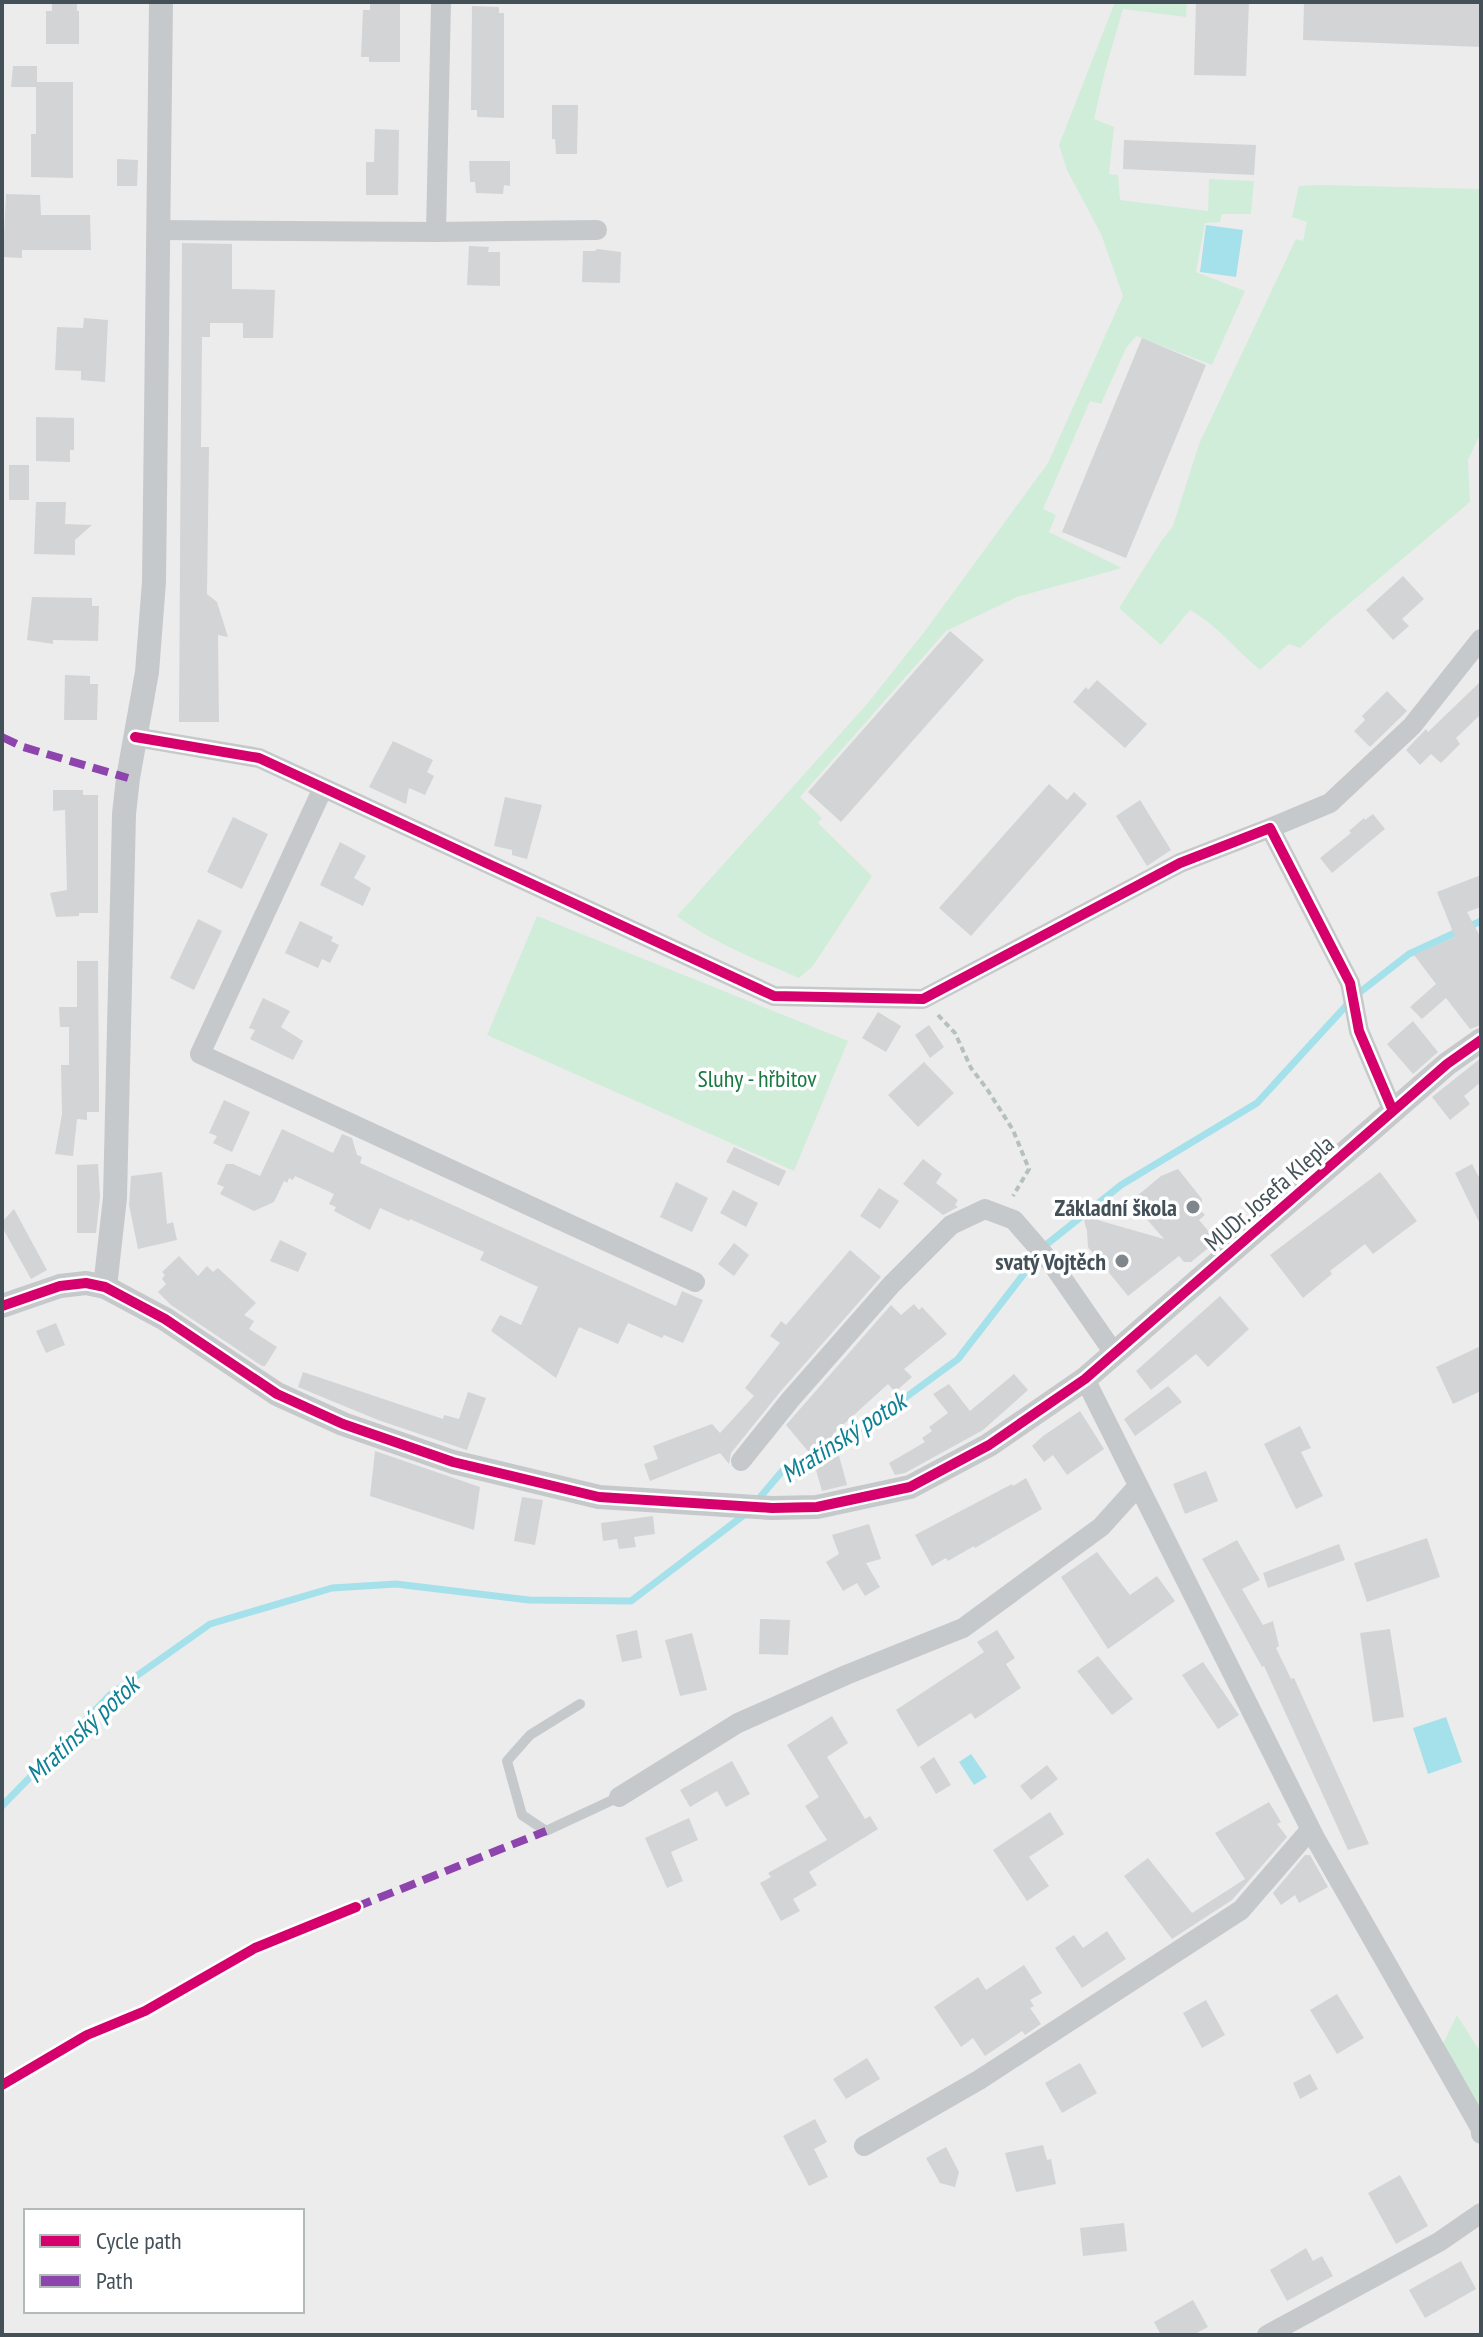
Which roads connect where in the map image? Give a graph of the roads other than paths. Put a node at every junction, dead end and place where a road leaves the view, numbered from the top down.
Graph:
1 (161, 2) edge
2 (441, 2) edge
3 (157, 230) junction
4 (597, 230) dead end
5 (436, 232) junction
6 (1481, 639) edge
7 (135, 737) junction
8 (323, 788) junction
9 (1270, 828) junction
10 (1481, 1040) edge
11 (1393, 1111) junction
12 (695, 1282) dead end
13 (105, 1287) junction
14 (2, 1306) edge
15 (1114, 1353) junction
16 (1085, 1379) junction
17 (741, 1461) dead end
18 (1138, 1486) junction
19 (580, 1704) dead end
20 (619, 1797) joint
21 (1310, 1830) junction
22 (1481, 2134) edge
23 (864, 2146) dead end
24 (1481, 2213) edge
25 (1267, 2335) edge

1 - 3 street
2 - 5 street
3 - 5 street
3 - 7 street
4 - 5 street
6 - 9 street
7 - 8 street
7 - 13 street
8 - 9 street
8 - 12 street
9 - 11 street
10 - 11 street, MUDr. Josefa Klepla
11 - 15 street, MUDr. Josefa Klepla
13 - 14 street
13 - 16 street, MUDr. Josefa Klepla
15 - 16 street, MUDr. Josefa Klepla
15 - 17 street
16 - 18 street
18 - 20 street
18 - 21 street
19 - 20 lane
21 - 22 street
21 - 23 street
24 - 25 street

